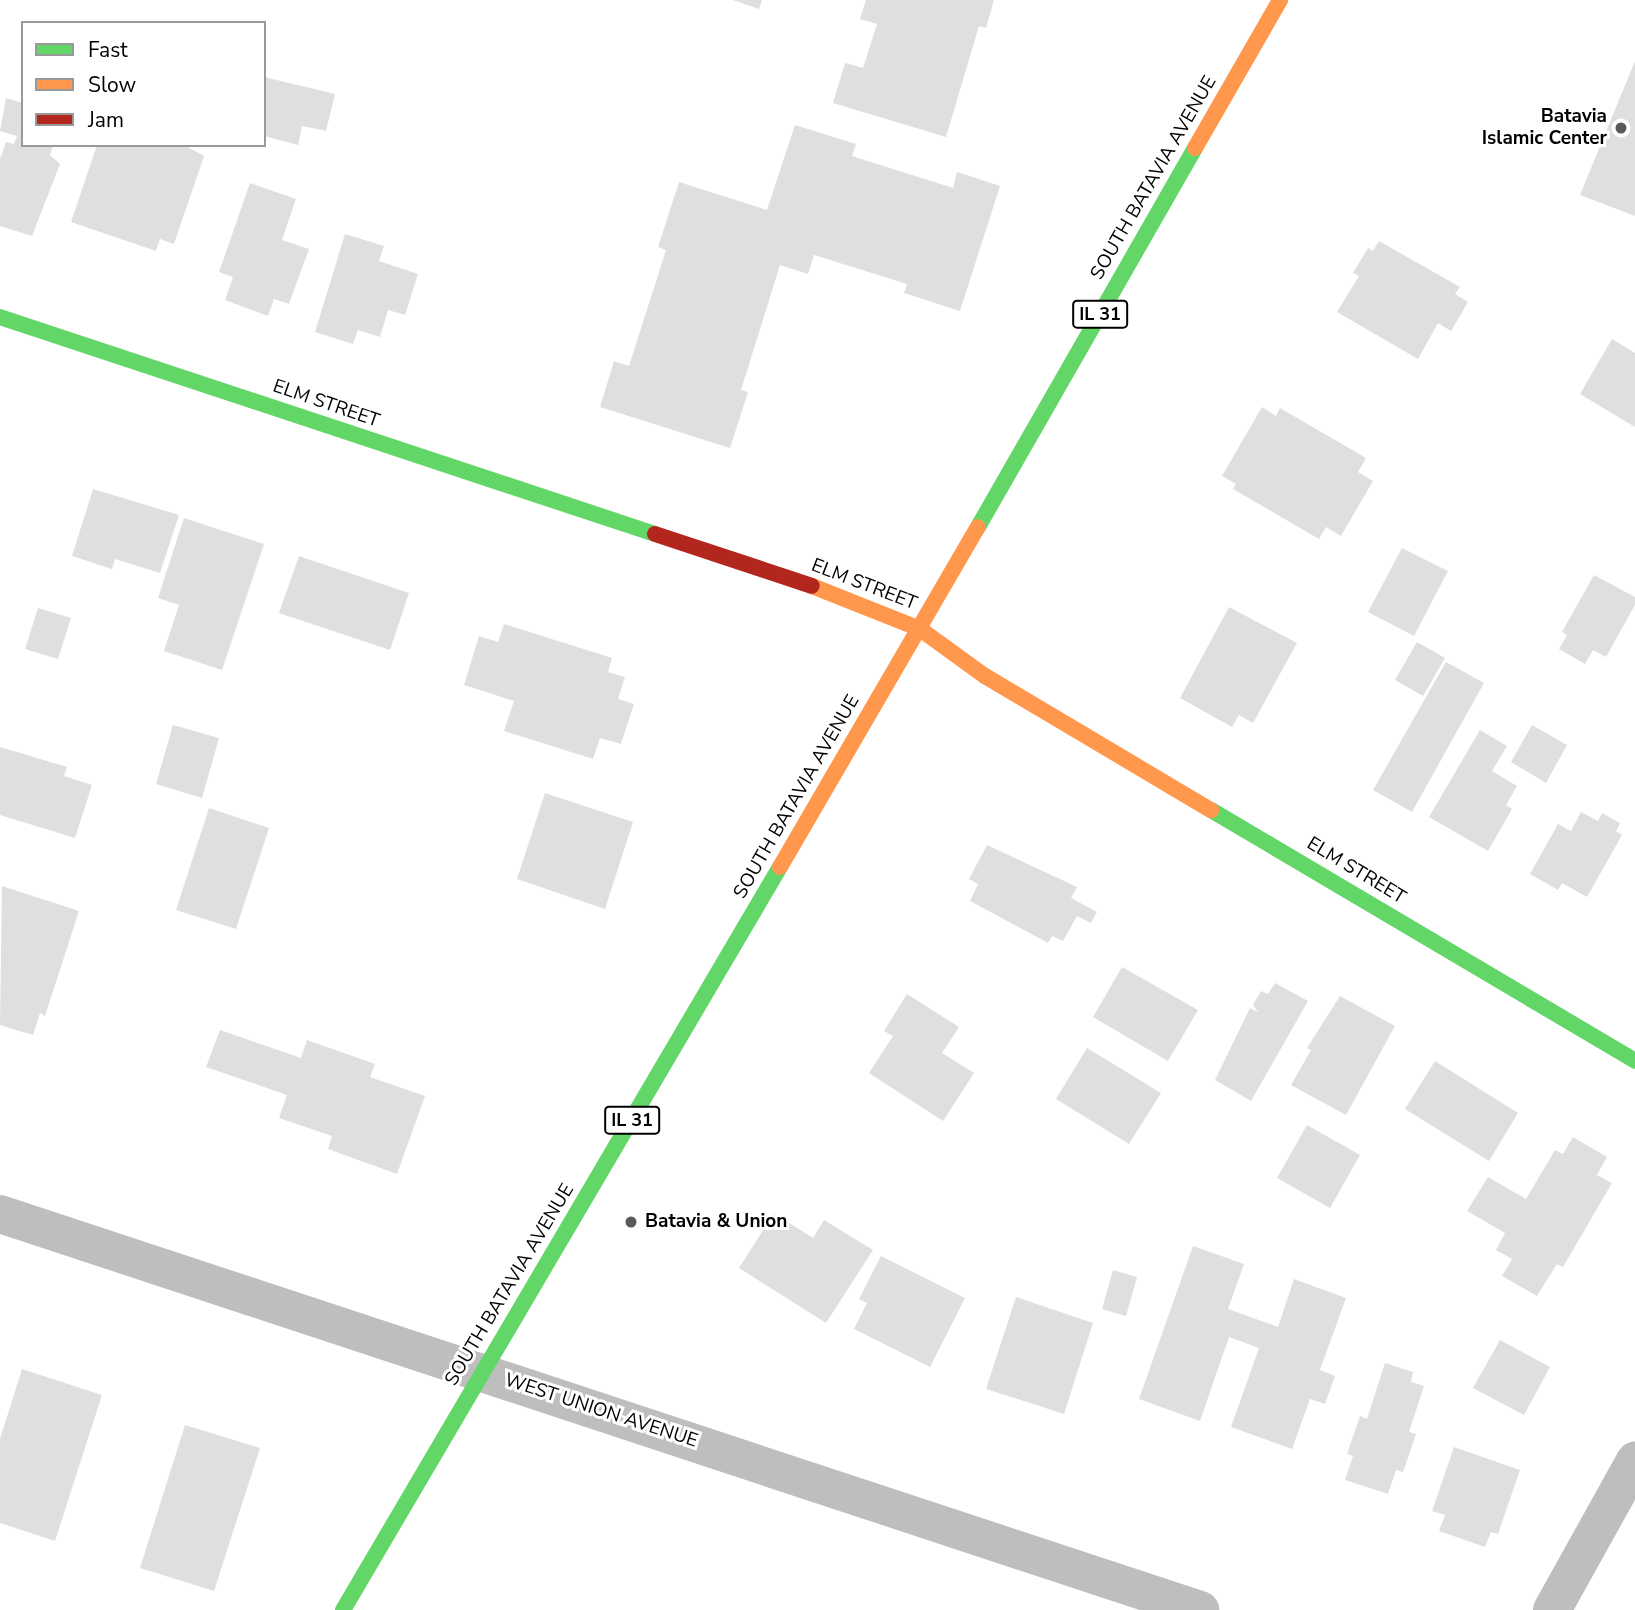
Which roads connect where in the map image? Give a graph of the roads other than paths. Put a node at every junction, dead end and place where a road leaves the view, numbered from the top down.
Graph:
1 (1280, 0) edge
2 (0, 317) edge
3 (920, 629) junction
4 (1635, 1060) edge
5 (0, 1214) edge
6 (483, 1371) junction
7 (1635, 1461) edge
8 (343, 1610) edge
9 (1200, 1610) edge
10 (1552, 1610) edge

1 - 3 main road, SOUTH BATAVIA AVENUE / IL 31
2 - 3 main road, ELM STREET
3 - 4 main road, ELM STREET
3 - 6 main road, SOUTH BATAVIA AVENUE / IL 31
5 - 6 street, WEST UNION AVENUE
6 - 8 main road, SOUTH BATAVIA AVENUE / IL 31
6 - 9 street, WEST UNION AVENUE
7 - 10 street

